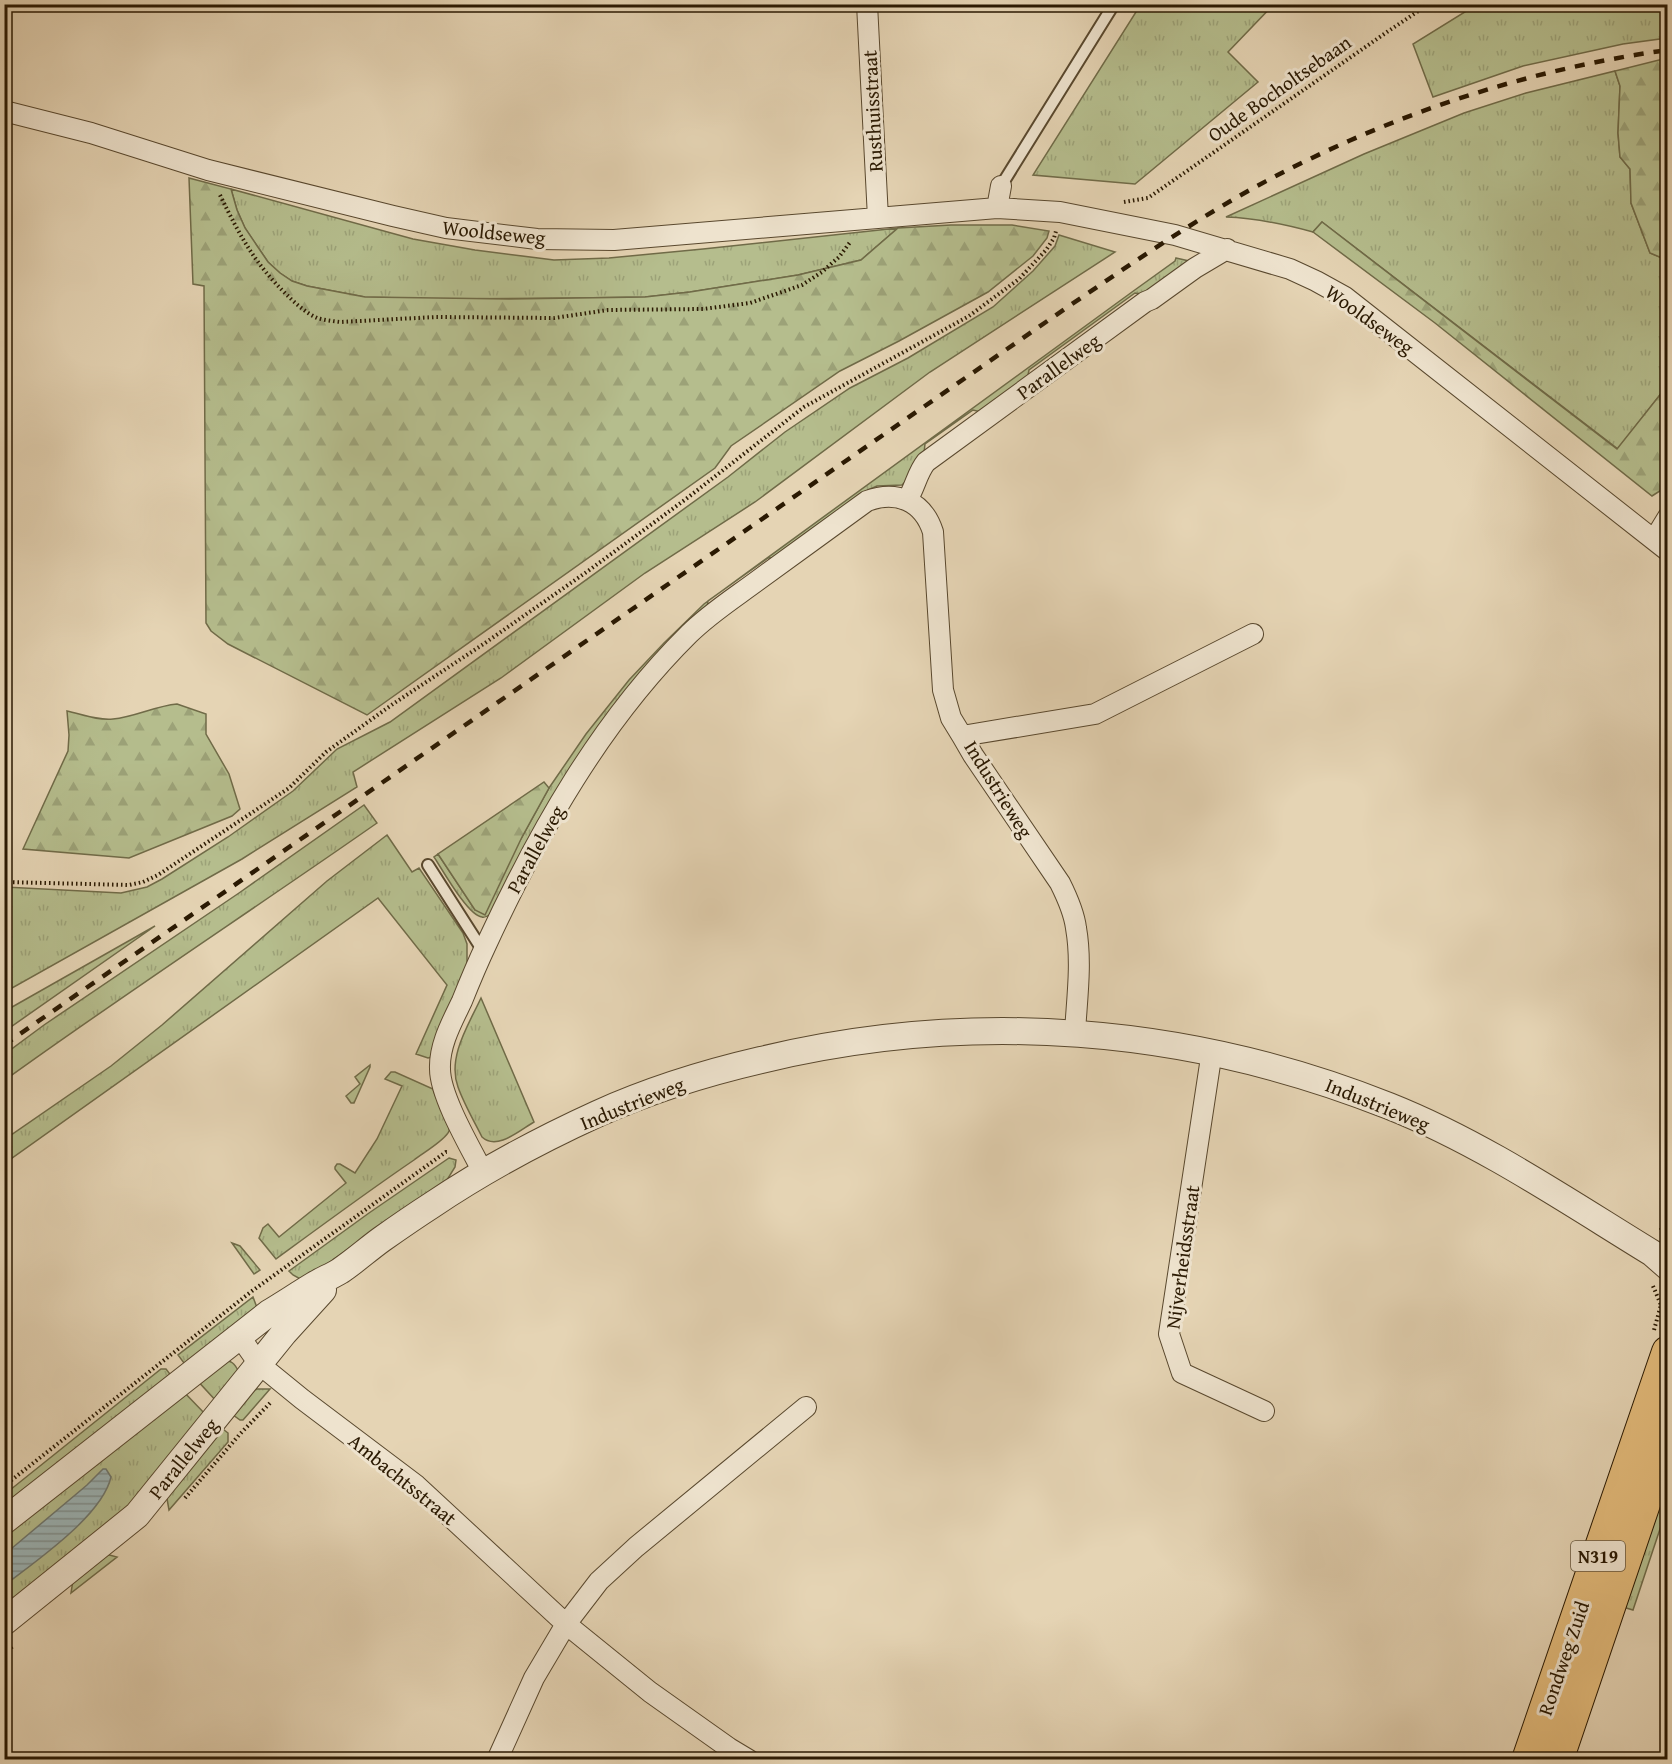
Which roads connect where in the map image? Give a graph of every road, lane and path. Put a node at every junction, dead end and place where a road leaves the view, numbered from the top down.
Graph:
1 (867, 4) edge
2 (1114, 4) edge
3 (1429, 4) edge
4 (4, 111) edge
5 (208, 170) junction
6 (1001, 186) joint
7 (1148, 198) dead end
8 (998, 208) junction
9 (1060, 212) junction
10 (868, 219) junction
11 (1227, 249) junction
12 (907, 500) junction
13 (1668, 517) edge
14 (1661, 546) edge
15 (1253, 634) dead end
16 (962, 736) junction
17 (428, 865) dead end
18 (4, 882) edge
19 (483, 951) junction
20 (1075, 1032) junction
21 (1212, 1051) junction
22 (483, 1172) junction
23 (1662, 1258) edge
24 (339, 1272) junction
25 (240, 1337) junction
26 (1668, 1352) edge
27 (260, 1364) junction
28 (807, 1407) dead end
29 (1264, 1411) dead end
30 (1668, 1433) edge
31 (4, 1521) edge
32 (4, 1622) edge
33 (566, 1623) junction
34 (497, 1760) edge
35 (749, 1760) edge
36 (1528, 1760) edge
37 (1557, 1760) edge

1 - 10 street, Rusthuisstraat
2 - 6 lane
3 - 7 path, Oude Bocholtsebaan
4 - 5 street, Wooldseweg
5 - 10 street, Wooldseweg
5 - 10 path
6 - 8 street
8 - 9 street, Wooldseweg
8 - 10 street, Wooldseweg
9 - 11 street, Wooldseweg
9 - 18 path
11 - 12 street, Parallelweg
11 - 14 street, Wooldseweg
12 - 16 street
12 - 19 street, Parallelweg
13 - 14 street, Wooldseweg
15 - 16 street, Industrieweg
16 - 20 street, Industrieweg
17 - 19 lane
19 - 22 street, Parallelweg
20 - 21 street, Industrieweg
20 - 22 street, Industrieweg
21 - 23 street, Industrieweg
21 - 29 street, Nijverheidsstraat
22 - 24 street, Parallelweg
24 - 25 street, Parallelweg
24 - 27 street, Parallelweg
25 - 27 street, Ambachtsstraat
25 - 31 street, Parallelweg
26 - 36 main road, Rondweg Zuid / N319
27 - 32 street, Parallelweg
27 - 33 street, Ambachtsstraat
28 - 33 street
30 - 37 main road, Rondweg Zuid / N319
33 - 34 street
33 - 35 street, Ambachtsstraat

